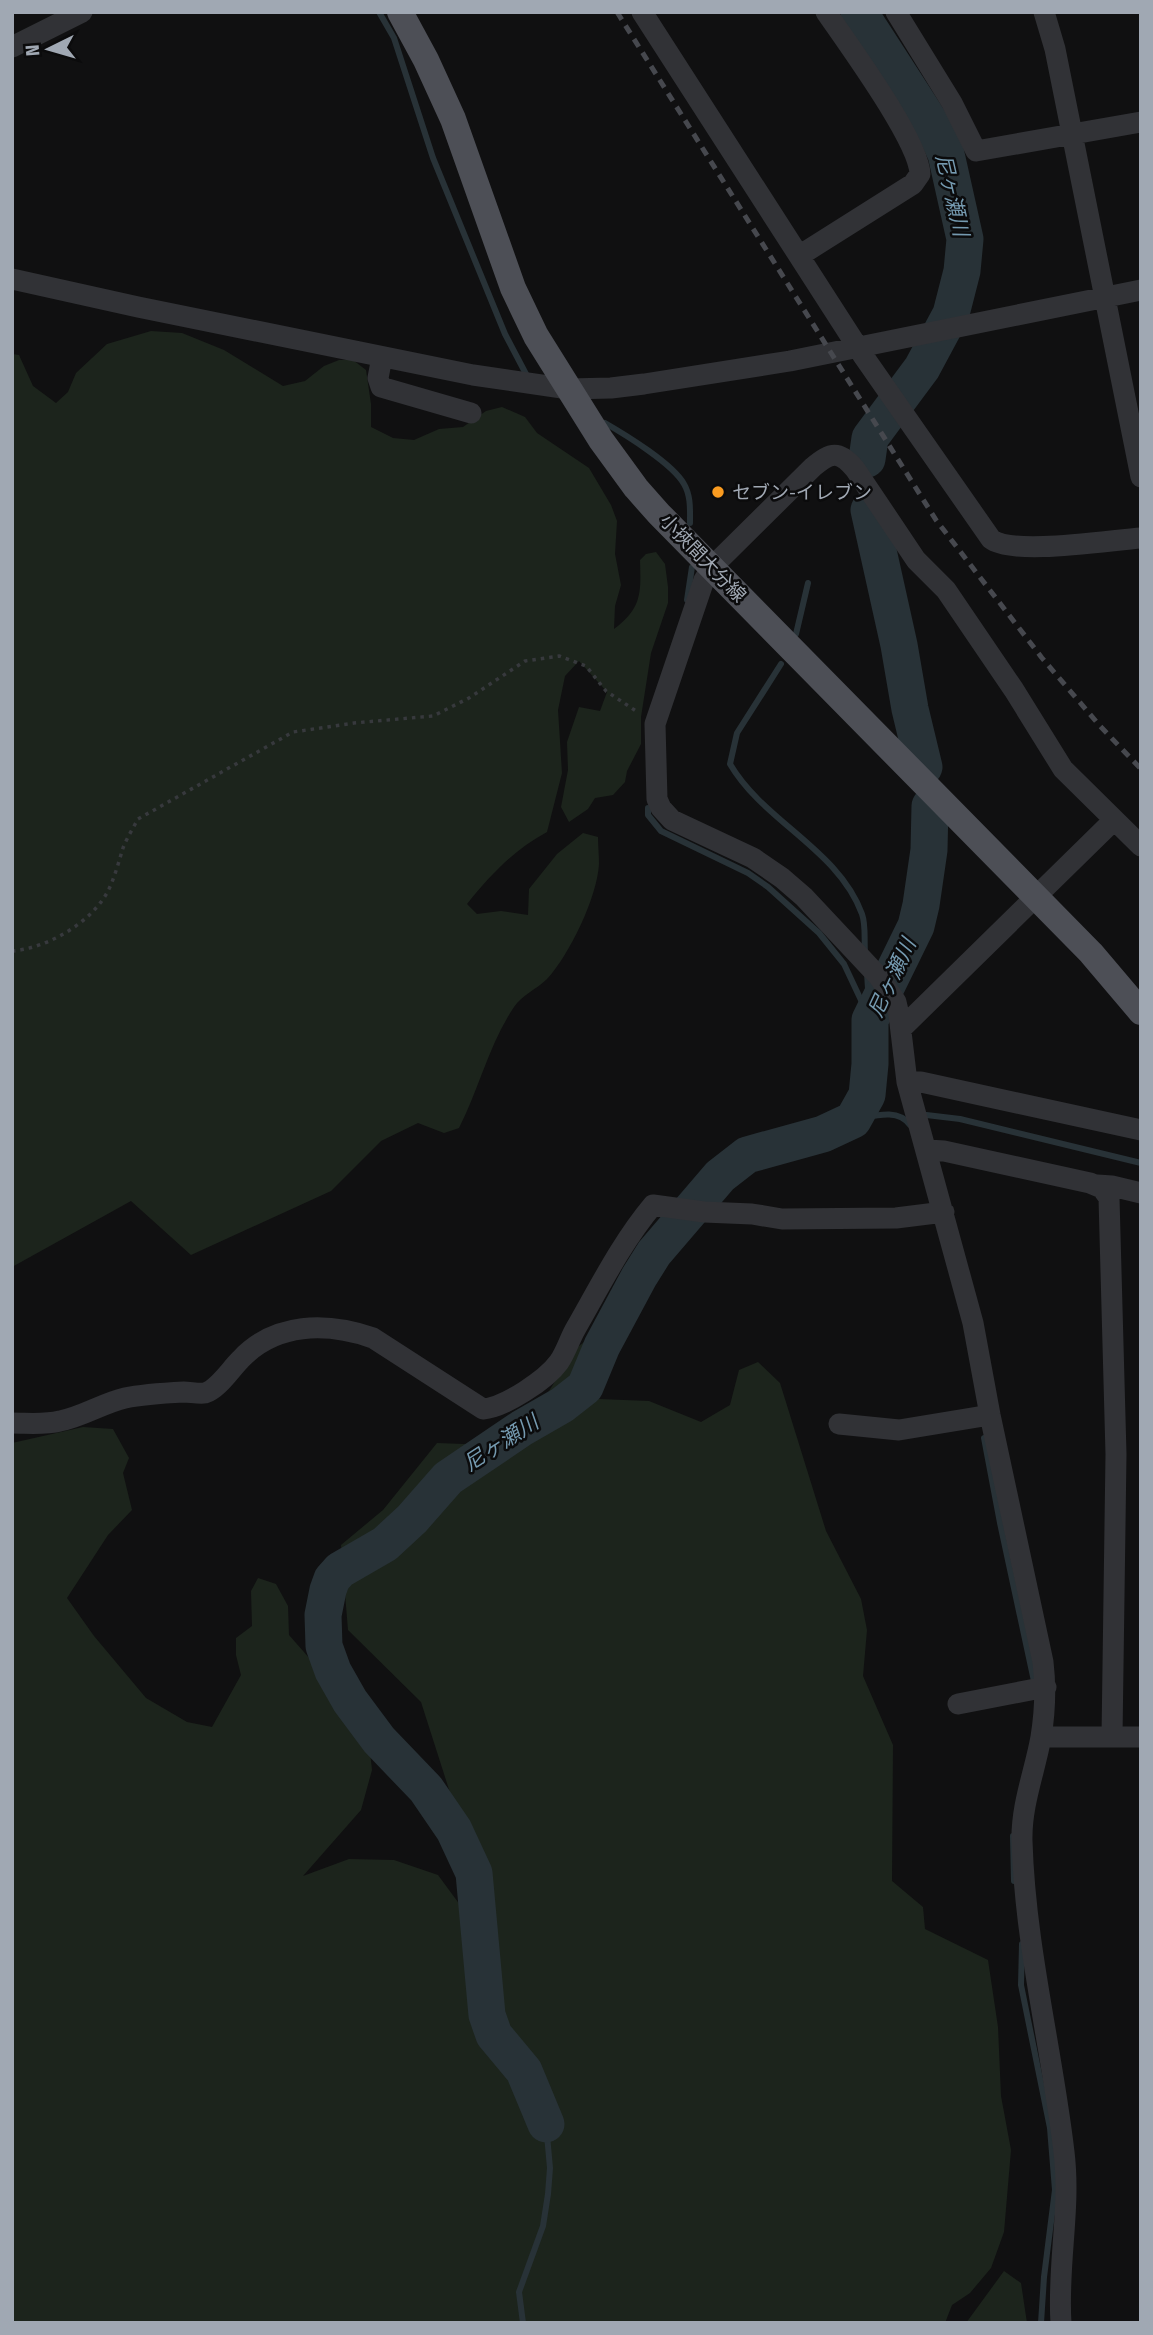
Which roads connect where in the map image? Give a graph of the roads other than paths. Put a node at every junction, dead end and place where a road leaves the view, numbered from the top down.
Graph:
1 (82, 12) edge
2 (400, 12) edge
3 (642, 12) edge
4 (826, 12) edge
5 (896, 12) edge
6 (1044, 12) edge
7 (12, 47) edge
8 (1141, 122) edge
9 (1072, 136) junction
10 (799, 256) junction
11 (12, 279) edge
12 (1141, 290) edge
13 (1104, 297) junction
14 (857, 347) junction
15 (382, 357) junction
16 (569, 389) junction
17 (471, 413) dead end
18 (1141, 477) edge
19 (1141, 538) edge
20 (712, 568) junction
21 (1114, 820) junction
22 (1141, 846) edge
23 (1035, 896) junction
24 (1141, 1012) edge
25 (901, 1030) junction
26 (910, 1091) junction
27 (1141, 1130) edge
28 (928, 1150) junction
29 (1097, 1185) junction
30 (1141, 1192) edge
31 (944, 1212) junction
32 (990, 1415) junction
33 (12, 1423) edge
34 (839, 1424) dead end
35 (1046, 1687) junction
36 (958, 1704) dead end
37 (1041, 1737) junction
38 (1112, 1737) junction
39 (1141, 1737) edge
40 (1061, 2323) edge

1 - 7 street
2 - 16 main road, 小挾間大分線
3 - 10 street
4 - 10 street
5 - 9 street
6 - 9 street
8 - 9 street
9 - 13 street
10 - 14 street
11 - 15 street
12 - 13 street
13 - 14 street
13 - 18 street
14 - 16 street
14 - 19 street
15 - 16 street
15 - 17 street
16 - 20 main road, 小挾間大分線
20 - 21 street
20 - 23 main road, 小挾間大分線
20 - 25 street
21 - 22 street
21 - 23 street
23 - 24 main road, 小挾間大分線
23 - 25 street
25 - 26 street
26 - 27 street
26 - 28 street
28 - 29 street
28 - 31 street
29 - 30 street
29 - 38 street
31 - 32 street
31 - 33 street
32 - 34 street
32 - 35 street
35 - 36 street
35 - 37 street
37 - 38 street
37 - 40 street
38 - 39 street

